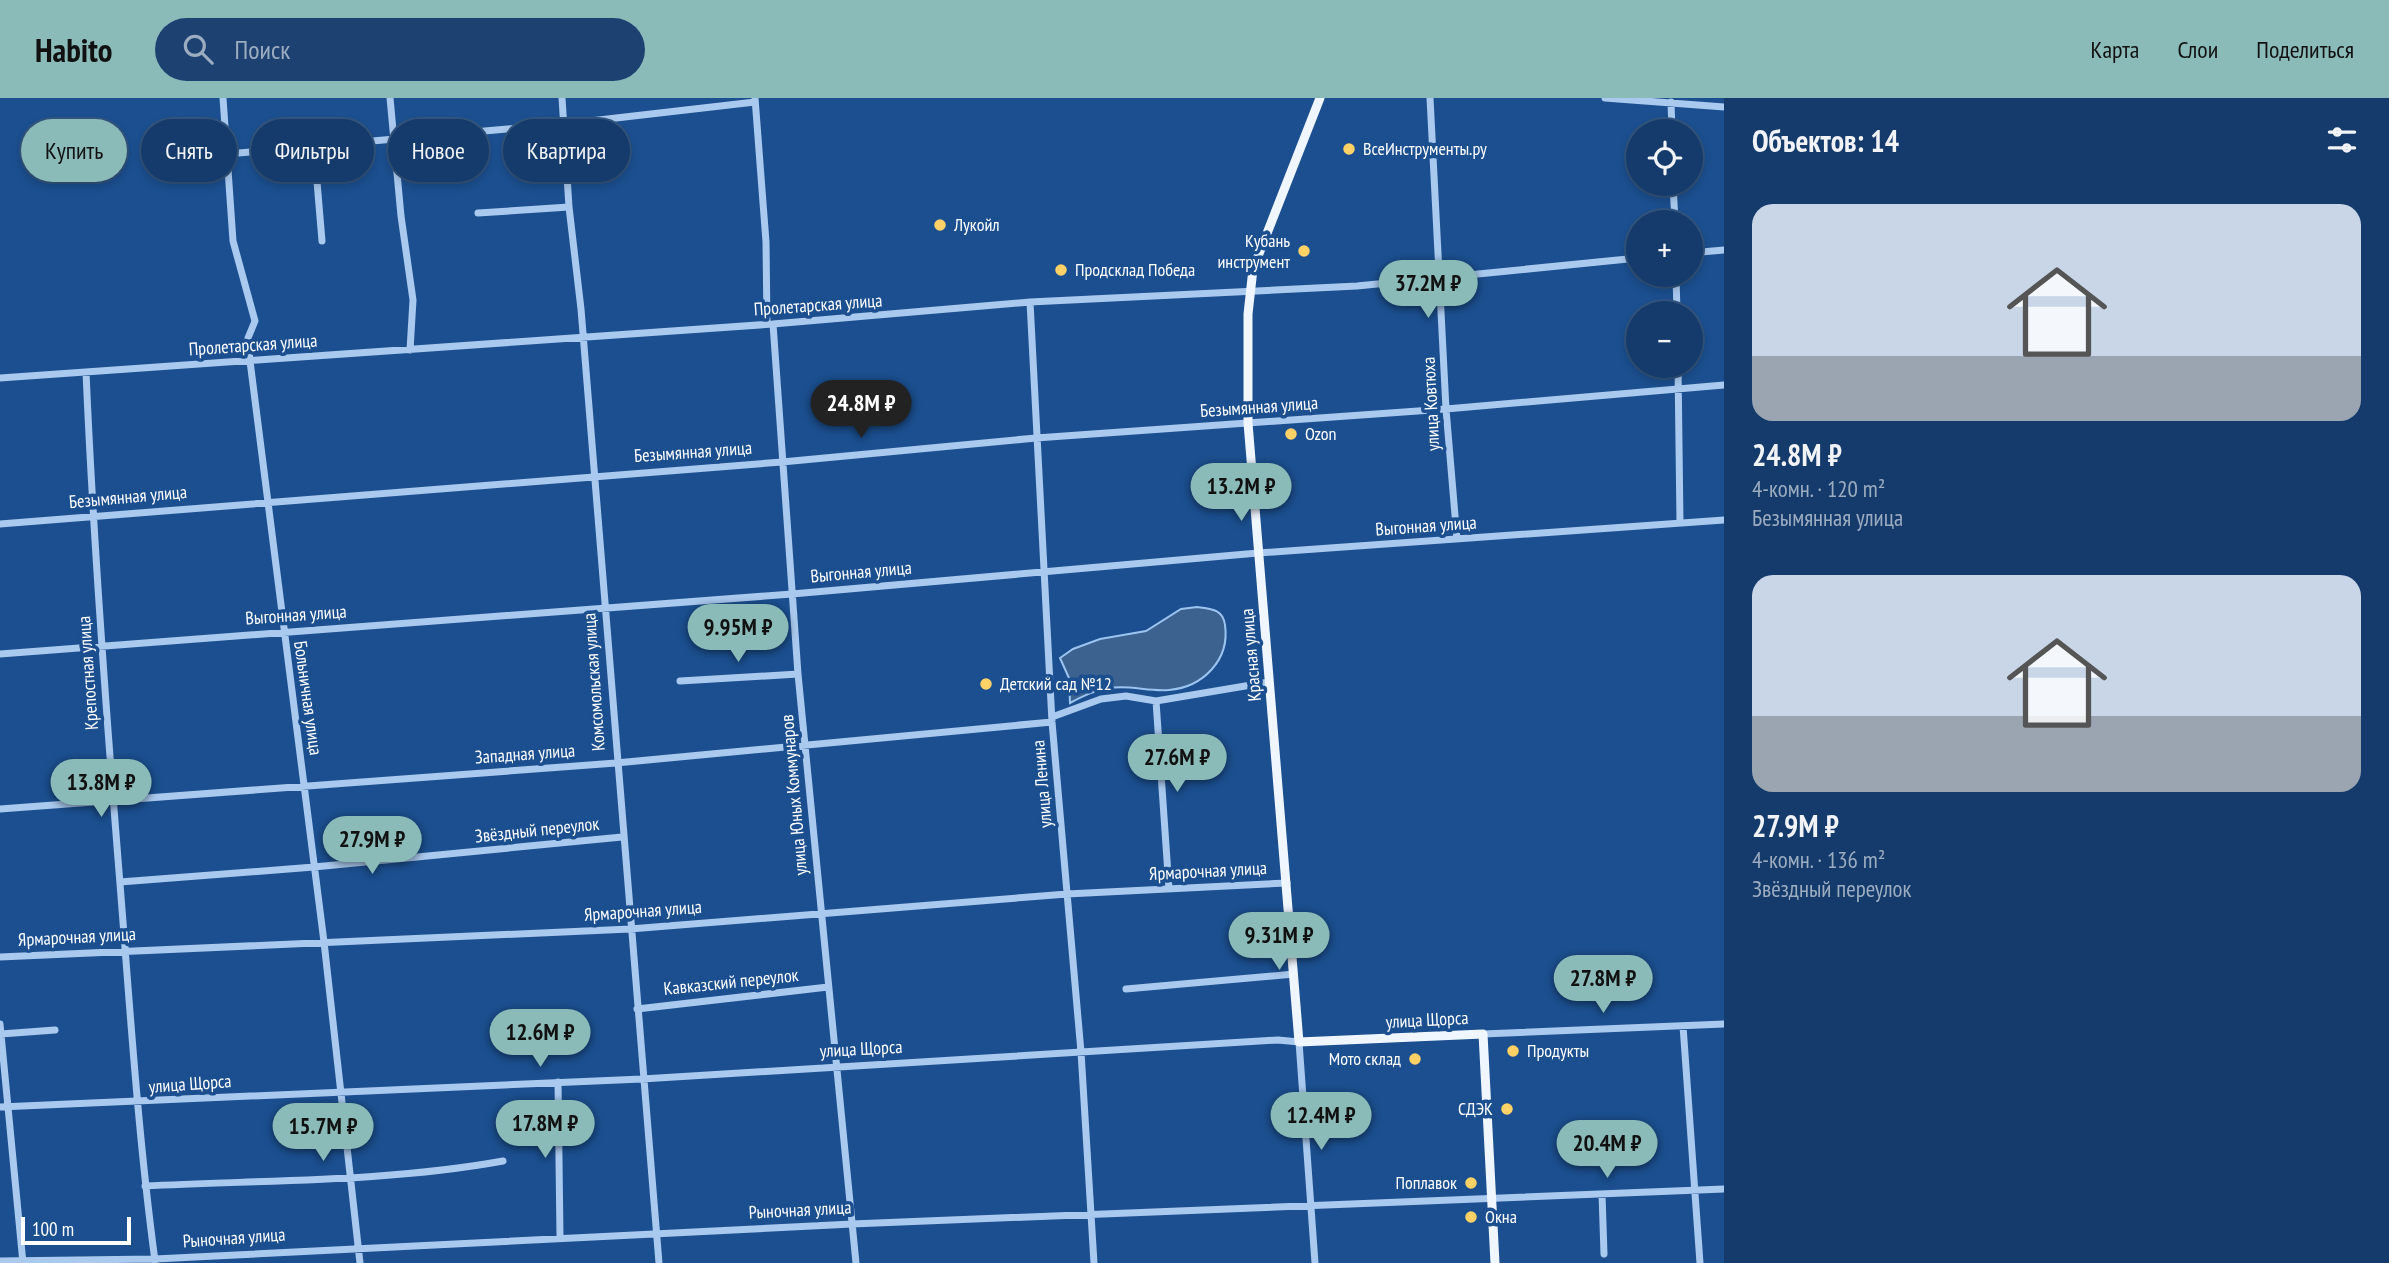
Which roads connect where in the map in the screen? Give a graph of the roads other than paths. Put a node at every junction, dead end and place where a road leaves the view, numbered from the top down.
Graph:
1 (223, 98) edge
2 (390, 98) edge
3 (562, 98) edge
4 (1320, 98) edge
5 (1430, 98) edge
6 (1605, 98) edge
7 (755, 100) edge
8 (1645, 100) edge
9 (1671, 102) junction
10 (1724, 107) edge
11 (224, 119) edge
12 (392, 119) edge
13 (564, 119) edge
14 (604, 119) edge
15 (1672, 119) edge
16 (229, 182) edge
17 (317, 182) edge
18 (399, 182) edge
19 (567, 182) edge
20 (569, 207) junction
21 (478, 213) dead end
22 (322, 241) dead end
23 (1724, 250) edge
24 (1703, 252) edge
25 (1626, 259) edge
26 (1441, 276) junction
27 (1249, 290) junction
28 (1030, 302) junction
29 (770, 324) junction
30 (582, 337) junction
31 (410, 350) junction
32 (250, 361) junction
33 (86, 372) junction
34 (0, 377) edge
35 (1678, 378) edge
36 (1724, 385) edge
37 (1678, 389) junction
38 (1446, 410) junction
39 (1248, 423) junction
40 (1036, 438) junction
41 (782, 462) junction
42 (592, 476) junction
43 (268, 502) junction
44 (92, 515) junction
45 (1724, 520) edge
46 (1680, 523) junction
47 (0, 524) edge
48 (1457, 539) junction
49 (1258, 553) junction
50 (1046, 570) junction
51 (792, 594) junction
52 (605, 608) junction
53 (283, 632) junction
54 (103, 645) junction
55 (0, 654) edge
56 (798, 674) junction
57 (680, 681) dead end
58 (1269, 682) junction
59 (1156, 701) junction
60 (1052, 720) junction
61 (805, 745) junction
62 (616, 763) junction
63 (304, 786) junction
64 (113, 800) junction
65 (0, 808) edge
66 (622, 837) junction
67 (314, 867) junction
68 (120, 882) junction
69 (1287, 883) junction
70 (1169, 889) junction
71 (1067, 894) junction
72 (821, 913) junction
73 (630, 929) junction
74 (324, 942) junction
75 (123, 950) junction
76 (0, 957) edge
77 (1294, 974) junction
78 (828, 987) junction
79 (1126, 989) dead end
80 (637, 1009) junction
81 (0, 1024) edge
82 (1724, 1024) edge
83 (1683, 1026) junction
84 (55, 1030) dead end
85 (1483, 1034) junction
86 (1, 1039) edge
87 (1299, 1042) junction
88 (1081, 1052) junction
89 (835, 1066) junction
90 (642, 1079) junction
91 (558, 1082) junction
92 (341, 1090) junction
93 (137, 1103) junction
94 (0, 1107) edge
95 (10, 1107) junction
96 (503, 1161) dead end
97 (350, 1176) junction
98 (145, 1185) junction
99 (1724, 1189) edge
100 (1693, 1190) junction
101 (1602, 1194) junction
102 (1491, 1199) junction
103 (1310, 1205) junction
104 (1091, 1214) junction
105 (852, 1224) junction
106 (656, 1233) junction
107 (560, 1237) junction
108 (358, 1246) junction
109 (1604, 1254) dead end
110 (224, 1259) edge
111 (0, 1261) edge
112 (155, 1261) edge
113 (23, 1262) edge
114 (359, 1263) edge
115 (659, 1263) edge
116 (856, 1263) edge
117 (1094, 1263) edge
118 (1315, 1263) edge
119 (1495, 1263) edge
120 (1700, 1263) edge

1 - 11 street, Больничная улица
2 - 12 street
3 - 13 street, Комсомольская улица
4 - 27 main road, Красная улица
5 - 26 street, улица Ковтюха
6 - 8 street
7 - 14 street
7 - 29 street, улица Юных Коммунаров
8 - 9 street
9 - 10 street
9 - 15 street
16 - 32 street, Больничная улица
17 - 22 street
18 - 31 street
19 - 20 street, Комсомольская улица
20 - 21 street
20 - 30 street, Комсомольская улица
23 - 24 street
25 - 26 street, Пролетарская улица
26 - 27 street, Пролетарская улица
26 - 38 street, улица Ковтюха
27 - 28 street, Пролетарская улица
27 - 39 main road, Красная улица
28 - 29 street, Пролетарская улица
28 - 40 street, улица Ленина
29 - 30 street, Пролетарская улица
29 - 41 street, улица Юных Коммунаров
30 - 31 street, Пролетарская улица
30 - 42 street, Комсомольская улица
31 - 32 street, Пролетарская улица
32 - 33 street, Пролетарская улица
32 - 43 street, Больничная улица
33 - 34 street, Пролетарская улица
33 - 44 street, Крепостная улица
35 - 37 street
36 - 37 street, Безымянная улица
37 - 38 street, Безымянная улица
37 - 46 street
38 - 39 street, Безымянная улица
38 - 48 street, улица Ковтюха
39 - 40 street, Безымянная улица
39 - 49 main road, Красная улица
40 - 41 street, Безымянная улица
40 - 50 street, улица Ленина
41 - 42 street, Безымянная улица
41 - 51 street, улица Юных Коммунаров
42 - 43 street, Безымянная улица
42 - 52 street, Комсомольская улица
43 - 44 street, Безымянная улица
43 - 53 street, Больничная улица
44 - 47 street, Безымянная улица
44 - 54 street, Крепостная улица
45 - 46 street, Выгонная улица
46 - 48 street, Выгонная улица
48 - 49 street, Выгонная улица
49 - 50 street, Выгонная улица
49 - 58 main road, Красная улица
50 - 51 street, Выгонная улица
50 - 60 street, улица Ленина
51 - 52 street, Выгонная улица
51 - 56 street, улица Юных Коммунаров
52 - 53 street, Выгонная улица
52 - 62 street, Комсомольская улица
53 - 54 street, Выгонная улица
53 - 63 street, Больничная улица
54 - 55 street, Выгонная улица
54 - 64 street, Крепостная улица
56 - 57 street
56 - 61 street, улица Юных Коммунаров
58 - 59 street, Западная улица
58 - 69 main road, Красная улица
59 - 60 street, Западная улица
59 - 70 street
60 - 61 street, Западная улица
60 - 71 street, улица Ленина
61 - 62 street, Западная улица
61 - 72 street, улица Юных Коммунаров
62 - 63 street, Западная улица
62 - 66 street, Комсомольская улица
63 - 64 street, Западная улица
63 - 67 street, Больничная улица
64 - 65 street, Западная улица
64 - 68 street, Крепостная улица
66 - 67 street, Звёздный переулок
66 - 73 street, Комсомольская улица
67 - 68 street, Звёздный переулок
67 - 74 street, Больничная улица
68 - 75 street, Крепостная улица
69 - 70 street, Ярмарочная улица
69 - 77 main road, Красная улица
70 - 71 street, Ярмарочная улица
71 - 72 street, Ярмарочная улица
71 - 88 street, улица Ленина
72 - 73 street, Ярмарочная улица
72 - 78 street, улица Юных Коммунаров
73 - 74 street, Ярмарочная улица
73 - 80 street, Комсомольская улица
74 - 75 street, Ярмарочная улица
74 - 92 street, Больничная улица
75 - 76 street, Ярмарочная улица
75 - 93 street, Крепостная улица
77 - 79 street
77 - 87 main road, Красная улица
78 - 80 street, Кавказский переулок
78 - 89 street, улица Юных Коммунаров
80 - 90 street, Комсомольская улица
81 - 86 street
82 - 83 street, улица Щорса
83 - 85 street, улица Щорса
83 - 100 street
84 - 86 street
85 - 87 main road, улица Щорса
85 - 102 main road
86 - 95 street
87 - 88 street, улица Щорса
87 - 103 street, Красная улица
88 - 89 street, улица Щорса
88 - 104 street, улица Ленина
89 - 90 street, улица Щорса
89 - 105 street, улица Юных Коммунаров
90 - 91 street, улица Щорса
90 - 106 street, Комсомольская улица
91 - 92 street, улица Щорса
91 - 107 street
92 - 93 street, улица Щорса
92 - 97 street, Больничная улица
93 - 95 street, улица Щорса
93 - 98 street, Крепостная улица
94 - 95 street, улица Щорса
95 - 113 street
96 - 97 street
97 - 98 street
97 - 108 street, Больничная улица
98 - 112 street, Крепостная улица
99 - 100 street, Рыночная улица
100 - 101 street, Рыночная улица
100 - 120 street
101 - 102 street, Рыночная улица
101 - 109 street
102 - 103 street, Рыночная улица
102 - 119 main road
103 - 104 street, Рыночная улица
103 - 118 street, Красная улица
104 - 105 street, Рыночная улица
104 - 117 street, улица Ленина
105 - 106 street, Рыночная улица
105 - 116 street, улица Юных Коммунаров
106 - 107 street, Рыночная улица
106 - 115 street, Комсомольская улица
107 - 108 street, Рыночная улица
108 - 110 street, Рыночная улица
108 - 114 street, Больничная улица
110 - 112 street, Рыночная улица
111 - 113 street, Рыночная улица
112 - 113 street, Рыночная улица

